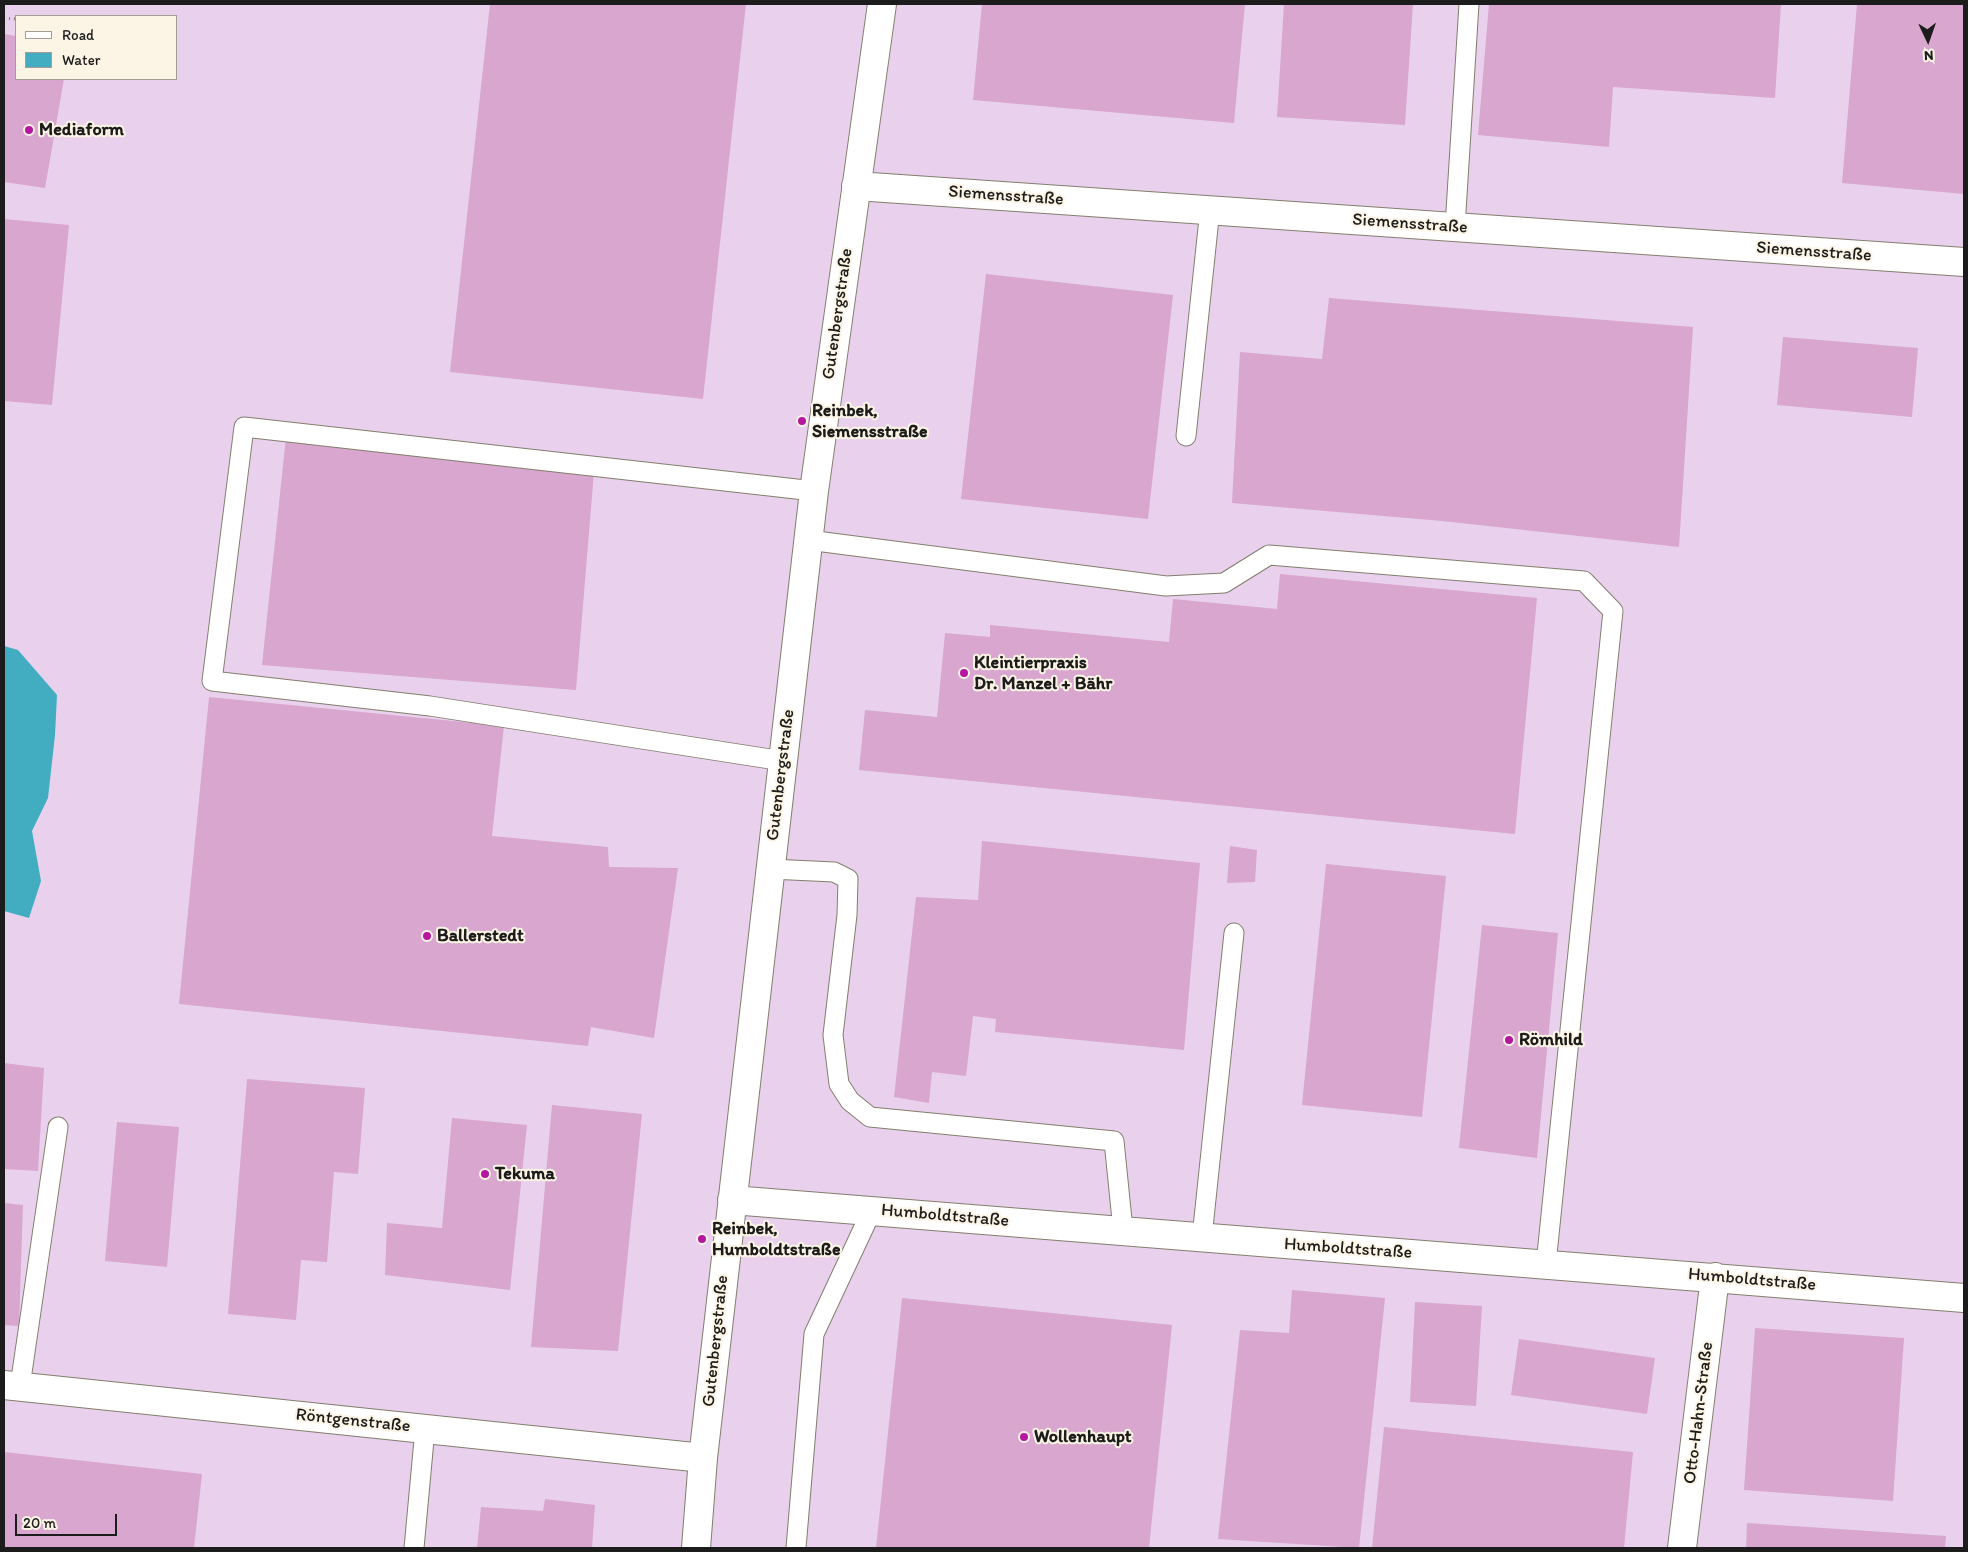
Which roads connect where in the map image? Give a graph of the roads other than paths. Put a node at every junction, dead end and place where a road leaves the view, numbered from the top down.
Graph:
1 (882, 4) edge
2 (1469, 4) edge
3 (856, 186) junction
4 (1210, 209) junction
5 (1455, 227) junction
6 (1964, 262) edge
7 (1186, 436) dead end
8 (814, 491) junction
9 (808, 540) junction
10 (783, 761) junction
11 (770, 869) junction
12 (1234, 933) dead end
13 (58, 1127) dead end
14 (732, 1200) junction
15 (872, 1210) junction
16 (1123, 1230) junction
17 (1202, 1237) junction
18 (1546, 1264) junction
19 (1715, 1278) junction
20 (1964, 1298) edge
21 (12, 1385) edge
22 (425, 1429) junction
23 (703, 1458) junction
24 (414, 1548) edge
25 (696, 1548) edge
26 (796, 1548) edge
27 (1682, 1548) edge

1 - 3 street, Gutenbergstraße
2 - 5 lane
3 - 4 street, Siemensstraße
3 - 8 street, Gutenbergstraße
4 - 5 street, Siemensstraße
4 - 7 lane
5 - 6 street, Siemensstraße
8 - 9 street, Gutenbergstraße
8 - 10 lane
9 - 10 street, Gutenbergstraße
9 - 18 lane
10 - 11 street, Gutenbergstraße
11 - 14 street, Gutenbergstraße
11 - 16 lane
12 - 17 lane
13 - 21 lane
14 - 15 street, Humboldtstraße
14 - 23 street, Gutenbergstraße
15 - 16 street, Humboldtstraße
15 - 26 lane
16 - 17 street, Humboldtstraße
17 - 18 street, Humboldtstraße
18 - 19 street, Humboldtstraße
19 - 20 street, Humboldtstraße
19 - 27 street, Otto-Hahn-Straße
21 - 22 street, Röntgenstraße
22 - 23 street, Röntgenstraße
22 - 24 lane
23 - 25 street, Gutenbergstraße

